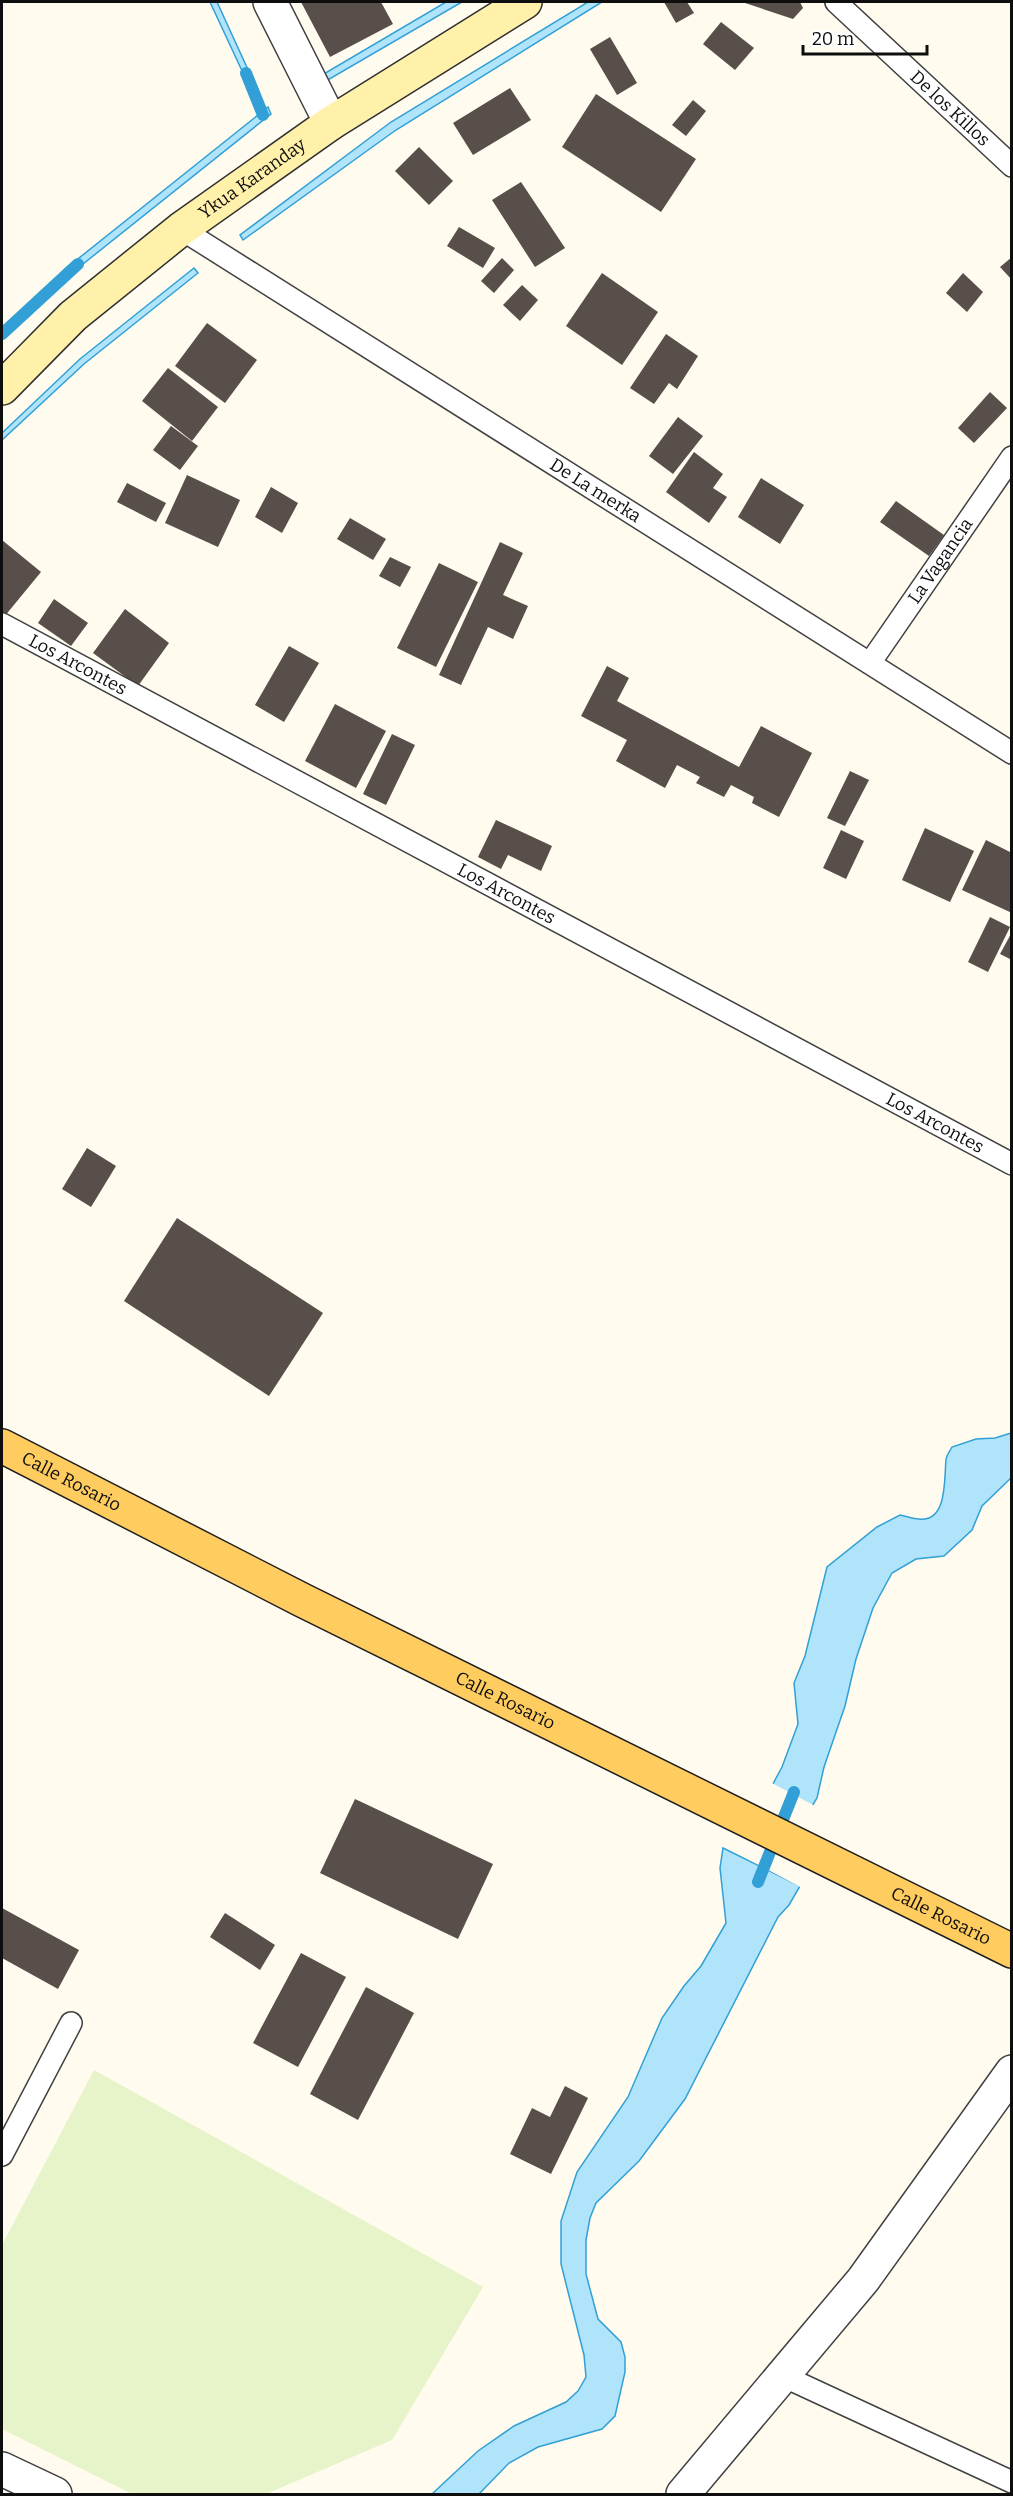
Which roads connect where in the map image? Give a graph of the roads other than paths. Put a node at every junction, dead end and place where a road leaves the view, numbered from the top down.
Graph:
1 (270, 2) edge
2 (525, 2) edge
3 (836, 2) edge
4 (331, 123) junction
5 (1011, 166) edge
6 (181, 229) junction
7 (2, 388) edge
8 (1011, 457) edge
9 (2, 624) edge
10 (870, 663) junction
11 (1011, 753) edge
12 (1011, 1164) edge
13 (2, 1446) edge
14 (1011, 1951) edge
15 (71, 2023) dead end
16 (1011, 2072) edge
17 (2, 2155) edge
18 (783, 2376) junction
19 (2, 2469) edge
20 (1011, 2482) edge
21 (54, 2494) edge
22 (683, 2494) edge

1 - 4 street
2 - 4 street, Ykua Karanday
3 - 5 lane, De los Killos
4 - 6 street, Ykua Karanday
6 - 7 street, Ykua Karanday
6 - 10 lane, De La merka
8 - 10 lane, La Vagancia
9 - 12 lane, Los Arcontes
10 - 11 lane, De La merka
13 - 14 main road, Calle Rosario
15 - 17 lane
16 - 18 street
18 - 20 lane
18 - 22 street
19 - 21 street

